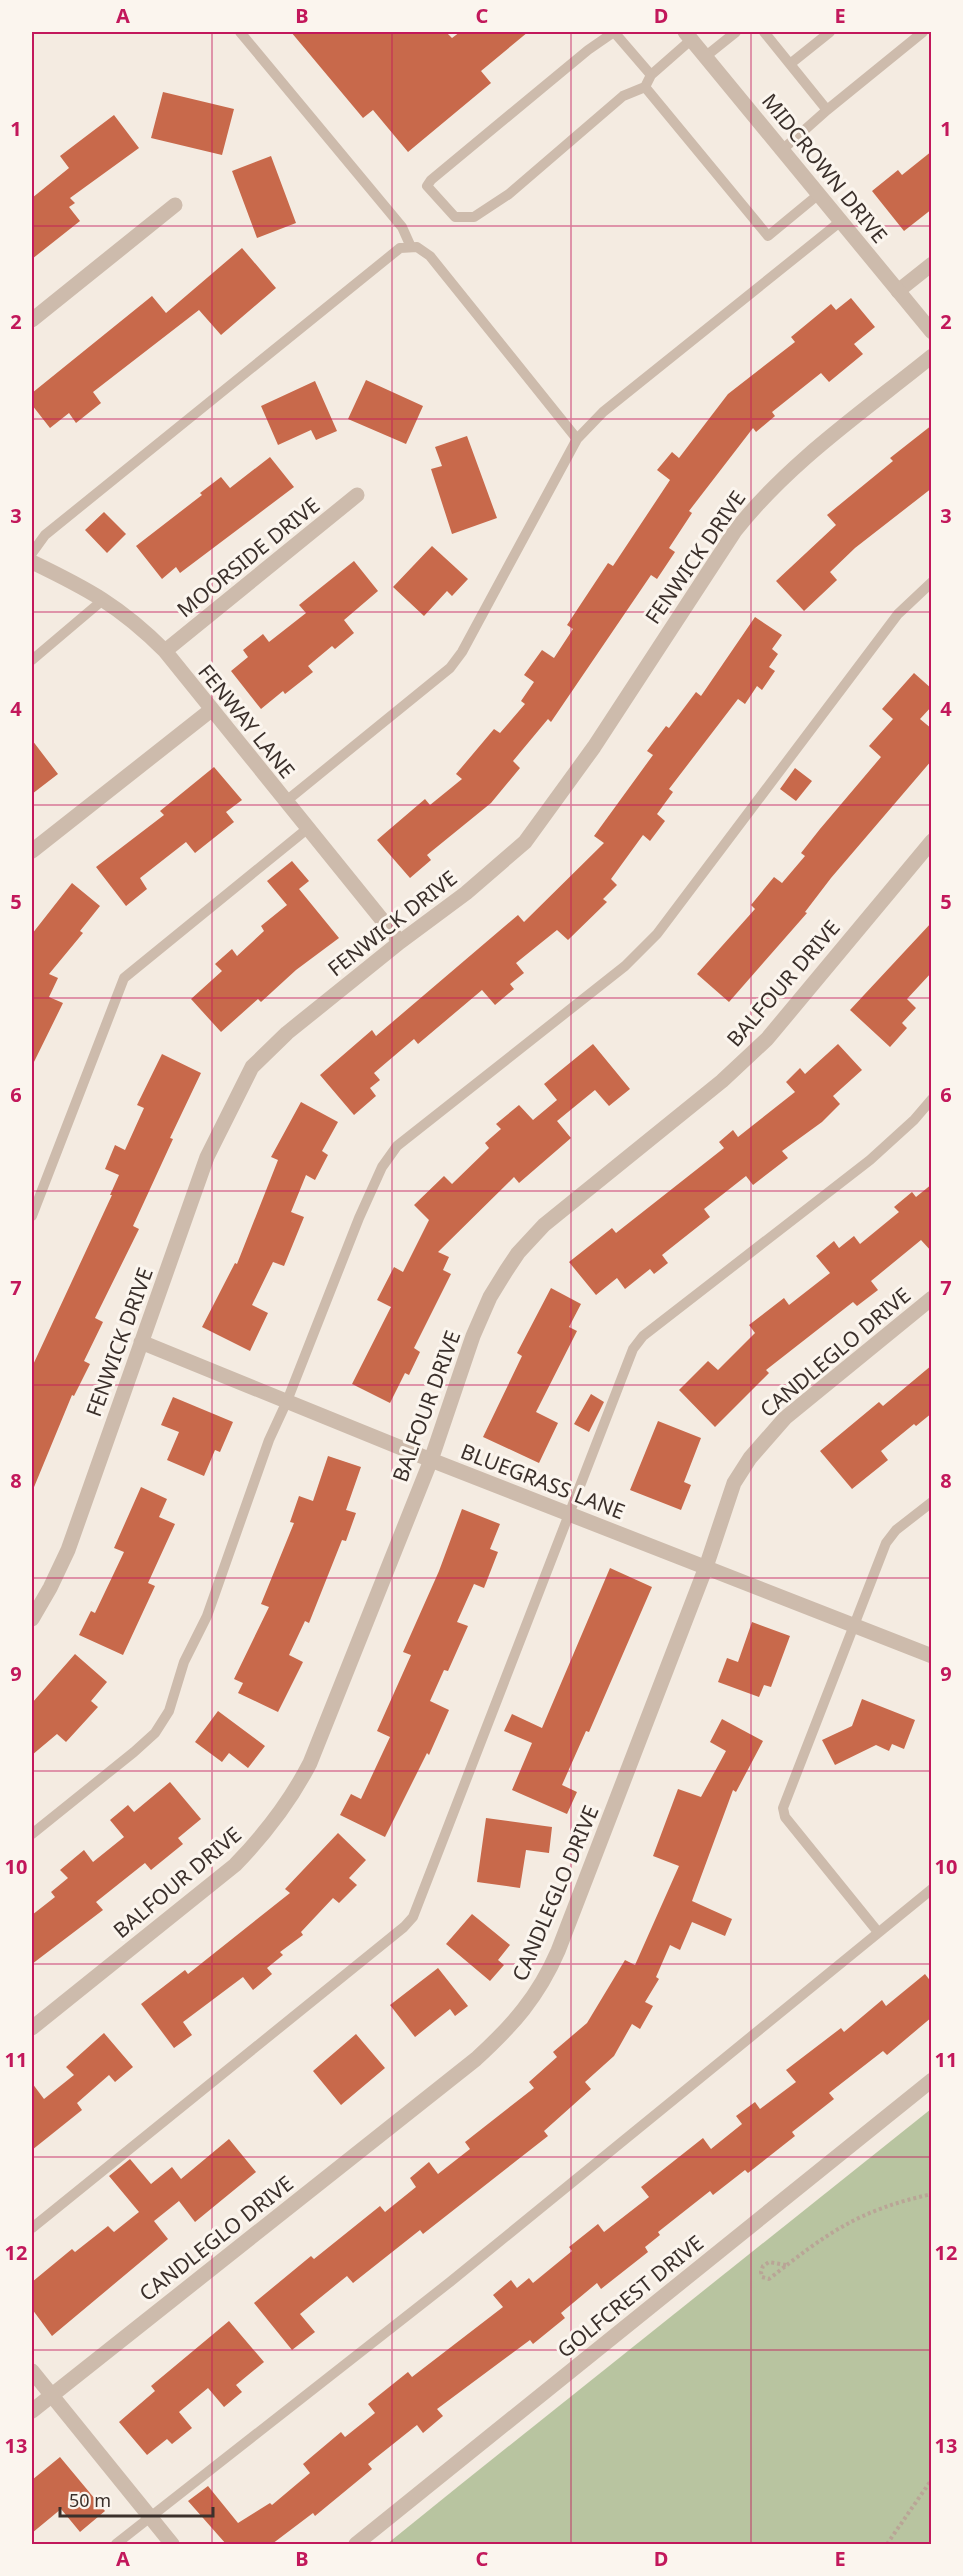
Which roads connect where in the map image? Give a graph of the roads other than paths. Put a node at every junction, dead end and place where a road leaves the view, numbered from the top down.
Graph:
1 (240, 32) edge
2 (614, 32) edge
3 (736, 32) edge
4 (764, 32) edge
5 (830, 32) edge
6 (923, 32) edge
7 (689, 35) edge
8 (706, 56) junction
9 (790, 63) junction
10 (651, 75) junction
11 (645, 87) junction
12 (827, 110) junction
13 (782, 150) junction
14 (819, 194) junction
15 (174, 205) dead end
16 (841, 221) junction
17 (411, 248) junction
18 (932, 264) edge
19 (898, 291) junction
20 (32, 320) edge
21 (932, 332) edge
22 (932, 356) edge
23 (577, 439) junction
24 (357, 495) dead end
25 (32, 553) edge
26 (32, 562) edge
27 (932, 582) edge
28 (104, 600) junction
29 (165, 651) junction
30 (32, 660) edge
31 (211, 710) junction
32 (285, 802) junction
33 (307, 829) junction
34 (932, 841) edge
35 (32, 851) edge
36 (400, 942) junction
37 (932, 1099) edge
38 (32, 1216) edge
39 (932, 1298) edge
40 (141, 1342) junction
41 (287, 1401) junction
42 (431, 1460) junction
43 (932, 1502) edge
44 (567, 1513) junction
45 (706, 1567) junction
46 (32, 1618) edge
47 (854, 1626) junction
48 (932, 1656) edge
49 (32, 1834) edge
50 (932, 1889) edge
51 (878, 1932) junction
52 (32, 2028) edge
53 (932, 2080) edge
54 (32, 2228) edge
55 (32, 2371) edge
56 (51, 2396) junction
57 (32, 2411) edge
58 (151, 2519) junction
59 (116, 2544) edge
60 (172, 2544) edge
61 (356, 2544) edge

1 - 17 lane
2 - 10 lane
2 - 11 lane
3 - 8 lane
4 - 9 lane
5 - 9 lane
6 - 12 lane
7 - 8 street, MIDCROWN DRIVE
7 - 10 lane
8 - 13 street, MIDCROWN DRIVE
9 - 12 lane
10 - 11 lane
11 - 14 lane
12 - 13 lane
13 - 14 street, MIDCROWN DRIVE
14 - 16 street, MIDCROWN DRIVE
15 - 20 street
16 - 19 street, MIDCROWN DRIVE
16 - 23 lane
17 - 23 lane
17 - 25 lane
18 - 19 street
19 - 21 street, MIDCROWN DRIVE
22 - 36 street, FENWICK DRIVE
23 - 32 lane
24 - 29 street, MOORSIDE DRIVE
26 - 28 street, FENWAY LANE
27 - 41 lane
28 - 29 street, FENWAY LANE
28 - 30 lane
29 - 31 street, FENWAY LANE
31 - 32 street, FENWAY LANE
31 - 35 street
32 - 33 street, FENWAY LANE
33 - 36 street, FENWAY LANE
33 - 38 lane
34 - 42 street, BALFOUR DRIVE
36 - 40 street, FENWICK DRIVE
37 - 44 lane
39 - 45 street, CANDLEGLO DRIVE
40 - 41 street, BLUEGRASS LANE
40 - 46 street, FENWICK DRIVE
41 - 42 street, BLUEGRASS LANE
41 - 49 lane
42 - 44 street, BLUEGRASS LANE
42 - 52 street, BALFOUR DRIVE
43 - 47 lane
44 - 45 street, BLUEGRASS LANE
44 - 54 lane
45 - 47 street, BLUEGRASS LANE
45 - 56 street, CANDLEGLO DRIVE
47 - 48 street, BLUEGRASS LANE
47 - 51 lane
50 - 51 lane
51 - 58 lane
53 - 61 street, GOLFCREST DRIVE
55 - 56 street
56 - 57 street, CANDLEGLO DRIVE
56 - 58 street
58 - 59 lane
58 - 60 street

